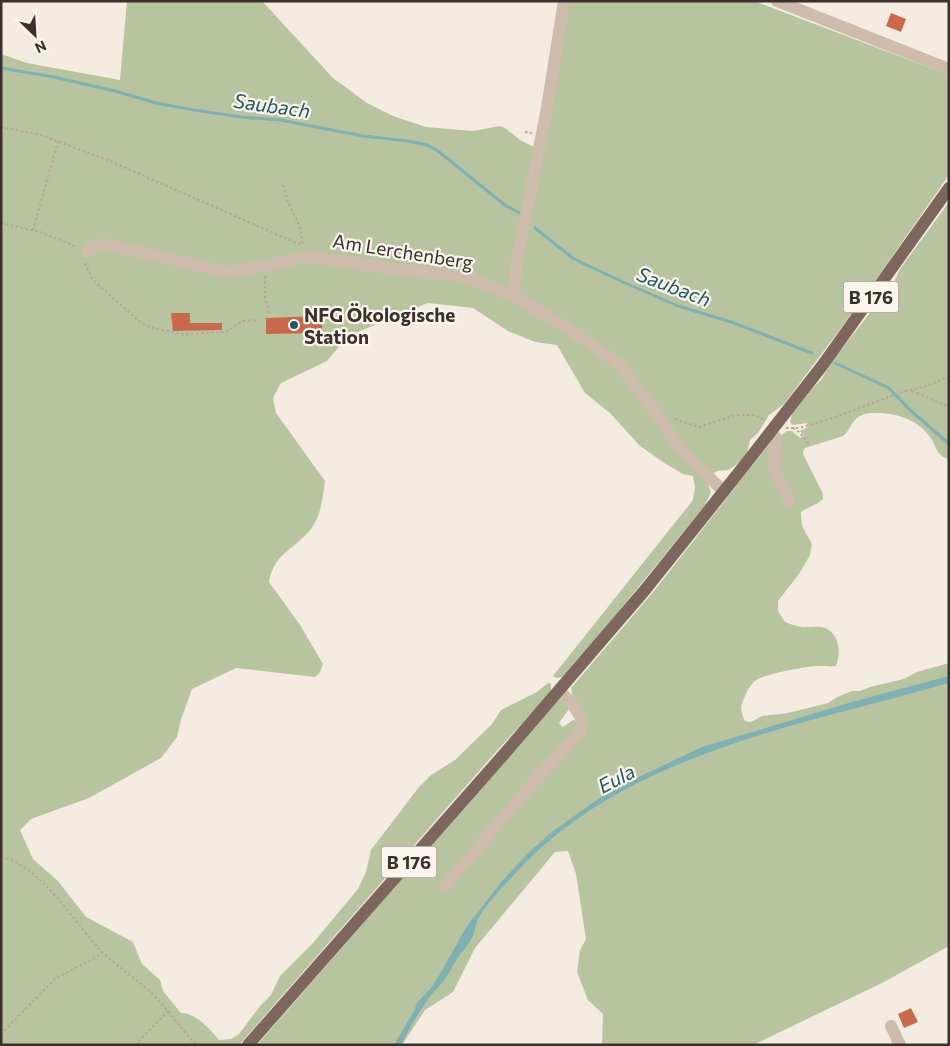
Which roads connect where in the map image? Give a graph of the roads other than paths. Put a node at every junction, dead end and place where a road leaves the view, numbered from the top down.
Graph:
1 (564, 1) edge
2 (778, 2) edge
3 (949, 69) edge
4 (949, 188) edge
5 (87, 252) road end
6 (514, 296) junction
7 (774, 428) junction
8 (724, 492) junction
9 (789, 501) dead end
10 (559, 691) junction
11 (445, 886) dead end
12 (891, 1026) dead end
13 (248, 1045) edge
14 (900, 1045) edge

1 - 6 street
2 - 3 street
4 - 7 main road, B 176
5 - 6 street, Am Lerchenberg
6 - 8 street, Am Lerchenberg
7 - 8 main road, B 176
7 - 9 street
8 - 10 main road, B 176
10 - 11 street
10 - 13 main road, B 176
12 - 14 street

